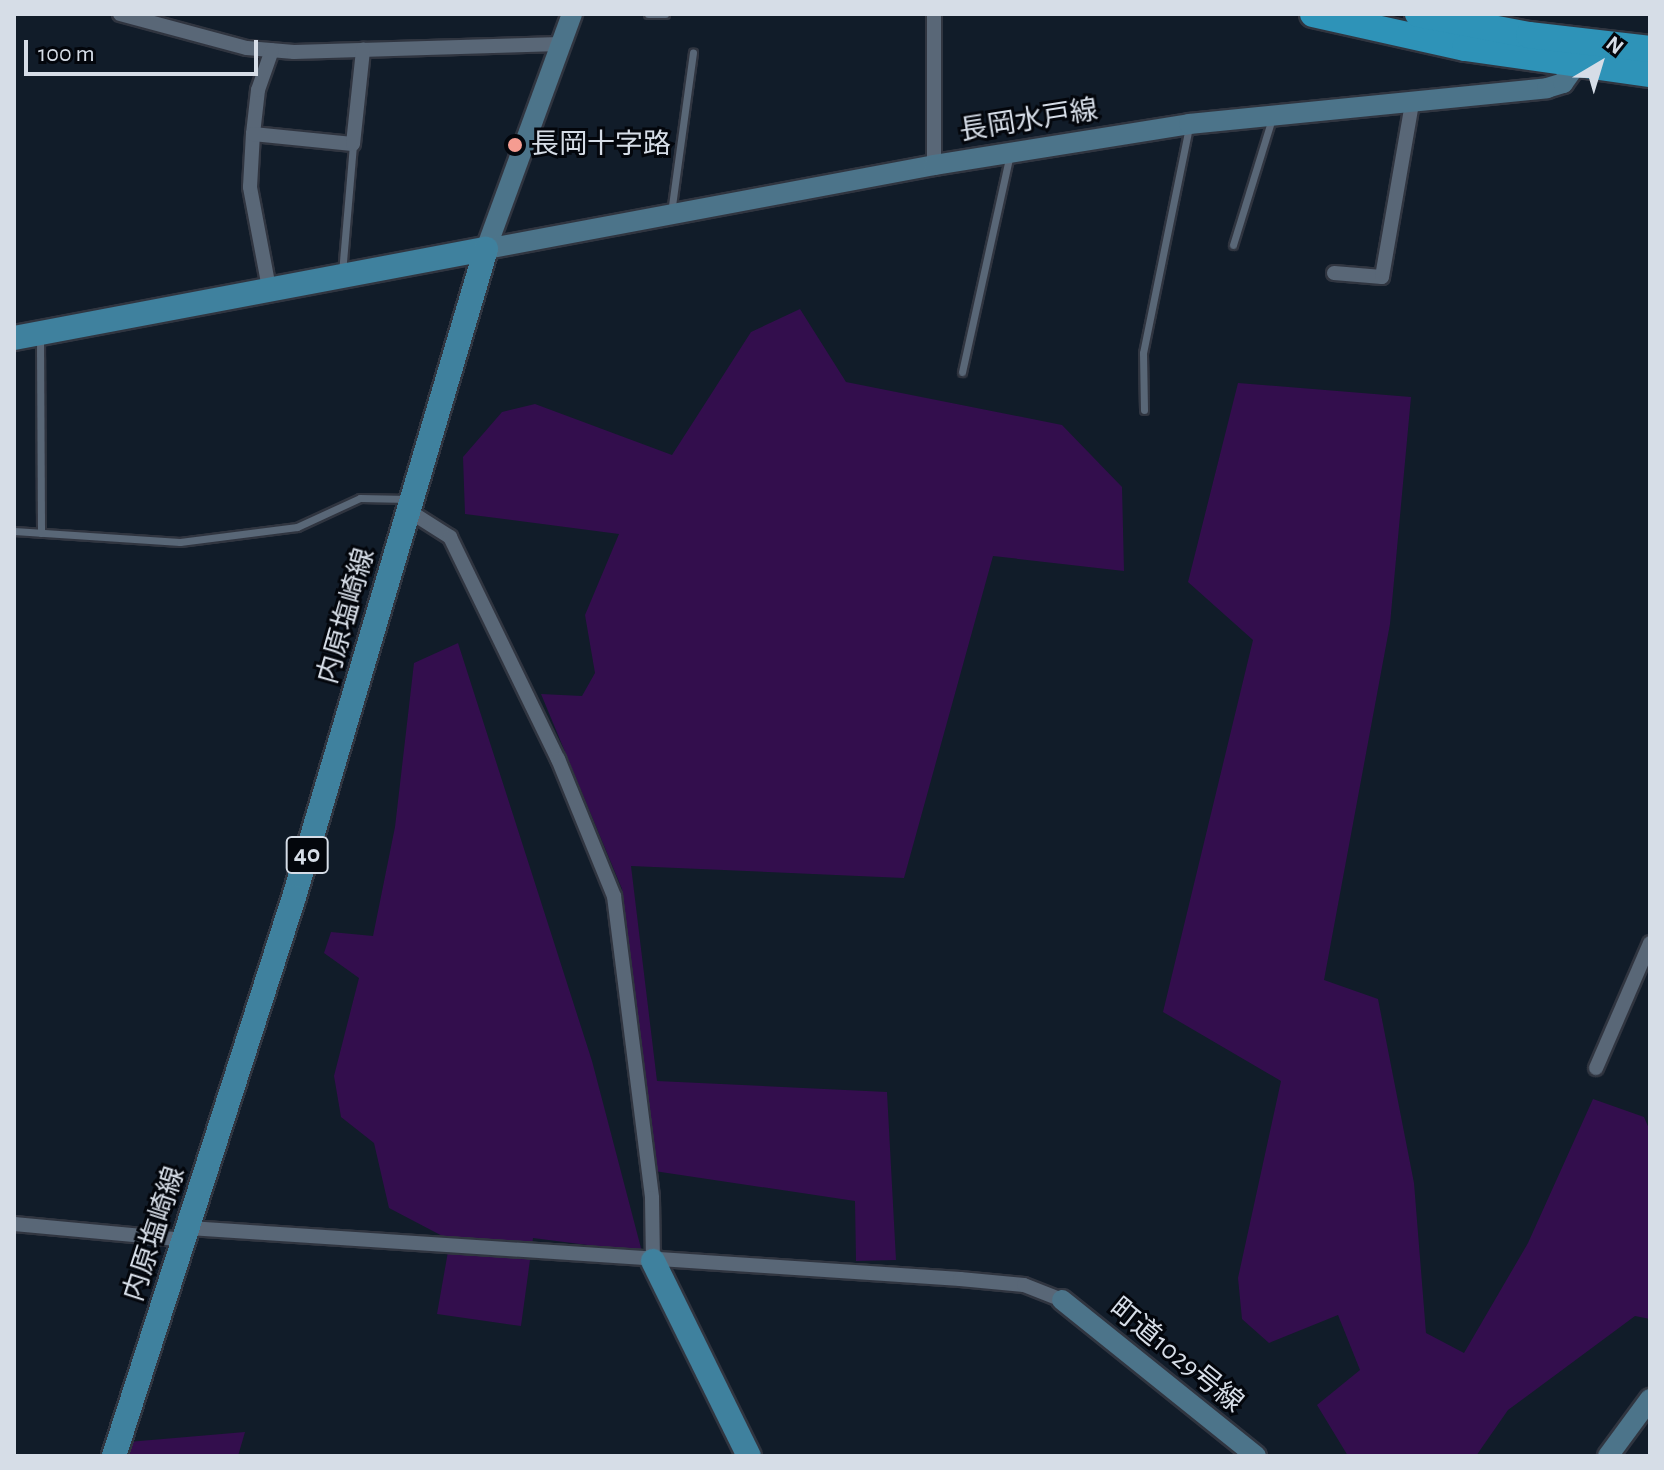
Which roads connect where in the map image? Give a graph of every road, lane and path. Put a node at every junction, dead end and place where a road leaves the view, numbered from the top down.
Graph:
1 (120, 14) edge
2 (572, 14) edge
3 (648, 14) edge
4 (665, 14) edge
5 (934, 14) edge
6 (1313, 14) edge
7 (1418, 14) edge
8 (560, 44) junction
9 (1650, 49) edge
10 (272, 50) junction
11 (363, 50) junction
12 (693, 52) dead end
13 (1576, 65) junction
14 (1650, 74) edge
15 (1412, 104) junction
16 (1272, 116) junction
17 (1189, 124) junction
18 (253, 134) junction
19 (353, 144) junction
20 (1011, 152) junction
21 (934, 165) junction
22 (671, 215) junction
23 (1233, 245) dead end
24 (486, 249) junction
25 (1334, 273) dead end
26 (342, 276) junction
27 (269, 288) junction
28 (40, 333) junction
29 (14, 338) edge
30 (962, 372) dead end
31 (1144, 410) dead end
32 (410, 505) junction
33 (14, 531) edge
34 (41, 533) junction
35 (1650, 943) edge
36 (1648, 960) edge
37 (1596, 1068) dead end
38 (14, 1224) edge
39 (187, 1234) junction
40 (653, 1261) junction
41 (1062, 1300) joint
42 (1650, 1399) edge
43 (114, 1456) edge
44 (749, 1456) edge
45 (1256, 1456) edge
46 (1608, 1456) edge

1 - 10 street
2 - 8 main road
3 - 4 lane
5 - 21 street
6 - 13 highway
7 - 9 highway
8 - 11 street
8 - 24 main road
10 - 11 street
10 - 18 street
11 - 19 street
12 - 22 lane
13 - 14 highway
13 - 15 main road, 長岡水戸線
15 - 16 main road, 長岡水戸線
15 - 25 street
16 - 17 main road, 長岡水戸線
16 - 23 lane
17 - 20 main road, 長岡水戸線
17 - 31 lane
18 - 19 street
18 - 27 street
19 - 26 lane
20 - 21 main road, 長岡水戸線
20 - 30 lane
21 - 22 main road, 長岡水戸線
22 - 24 main road, 長岡水戸線
24 - 26 main road
24 - 32 main road, 内原塩崎線 / 40
26 - 27 main road
27 - 28 main road
28 - 29 main road
28 - 34 lane
32 - 34 lane
32 - 39 main road, 内原塩崎線 / 40
32 - 40 street
33 - 34 lane
35 - 36 street
36 - 37 street
38 - 39 street
39 - 40 street
39 - 43 main road, 内原塩崎線 / 40
40 - 41 street
40 - 44 main road
41 - 45 main road, 町道1029号線
42 - 46 main road

